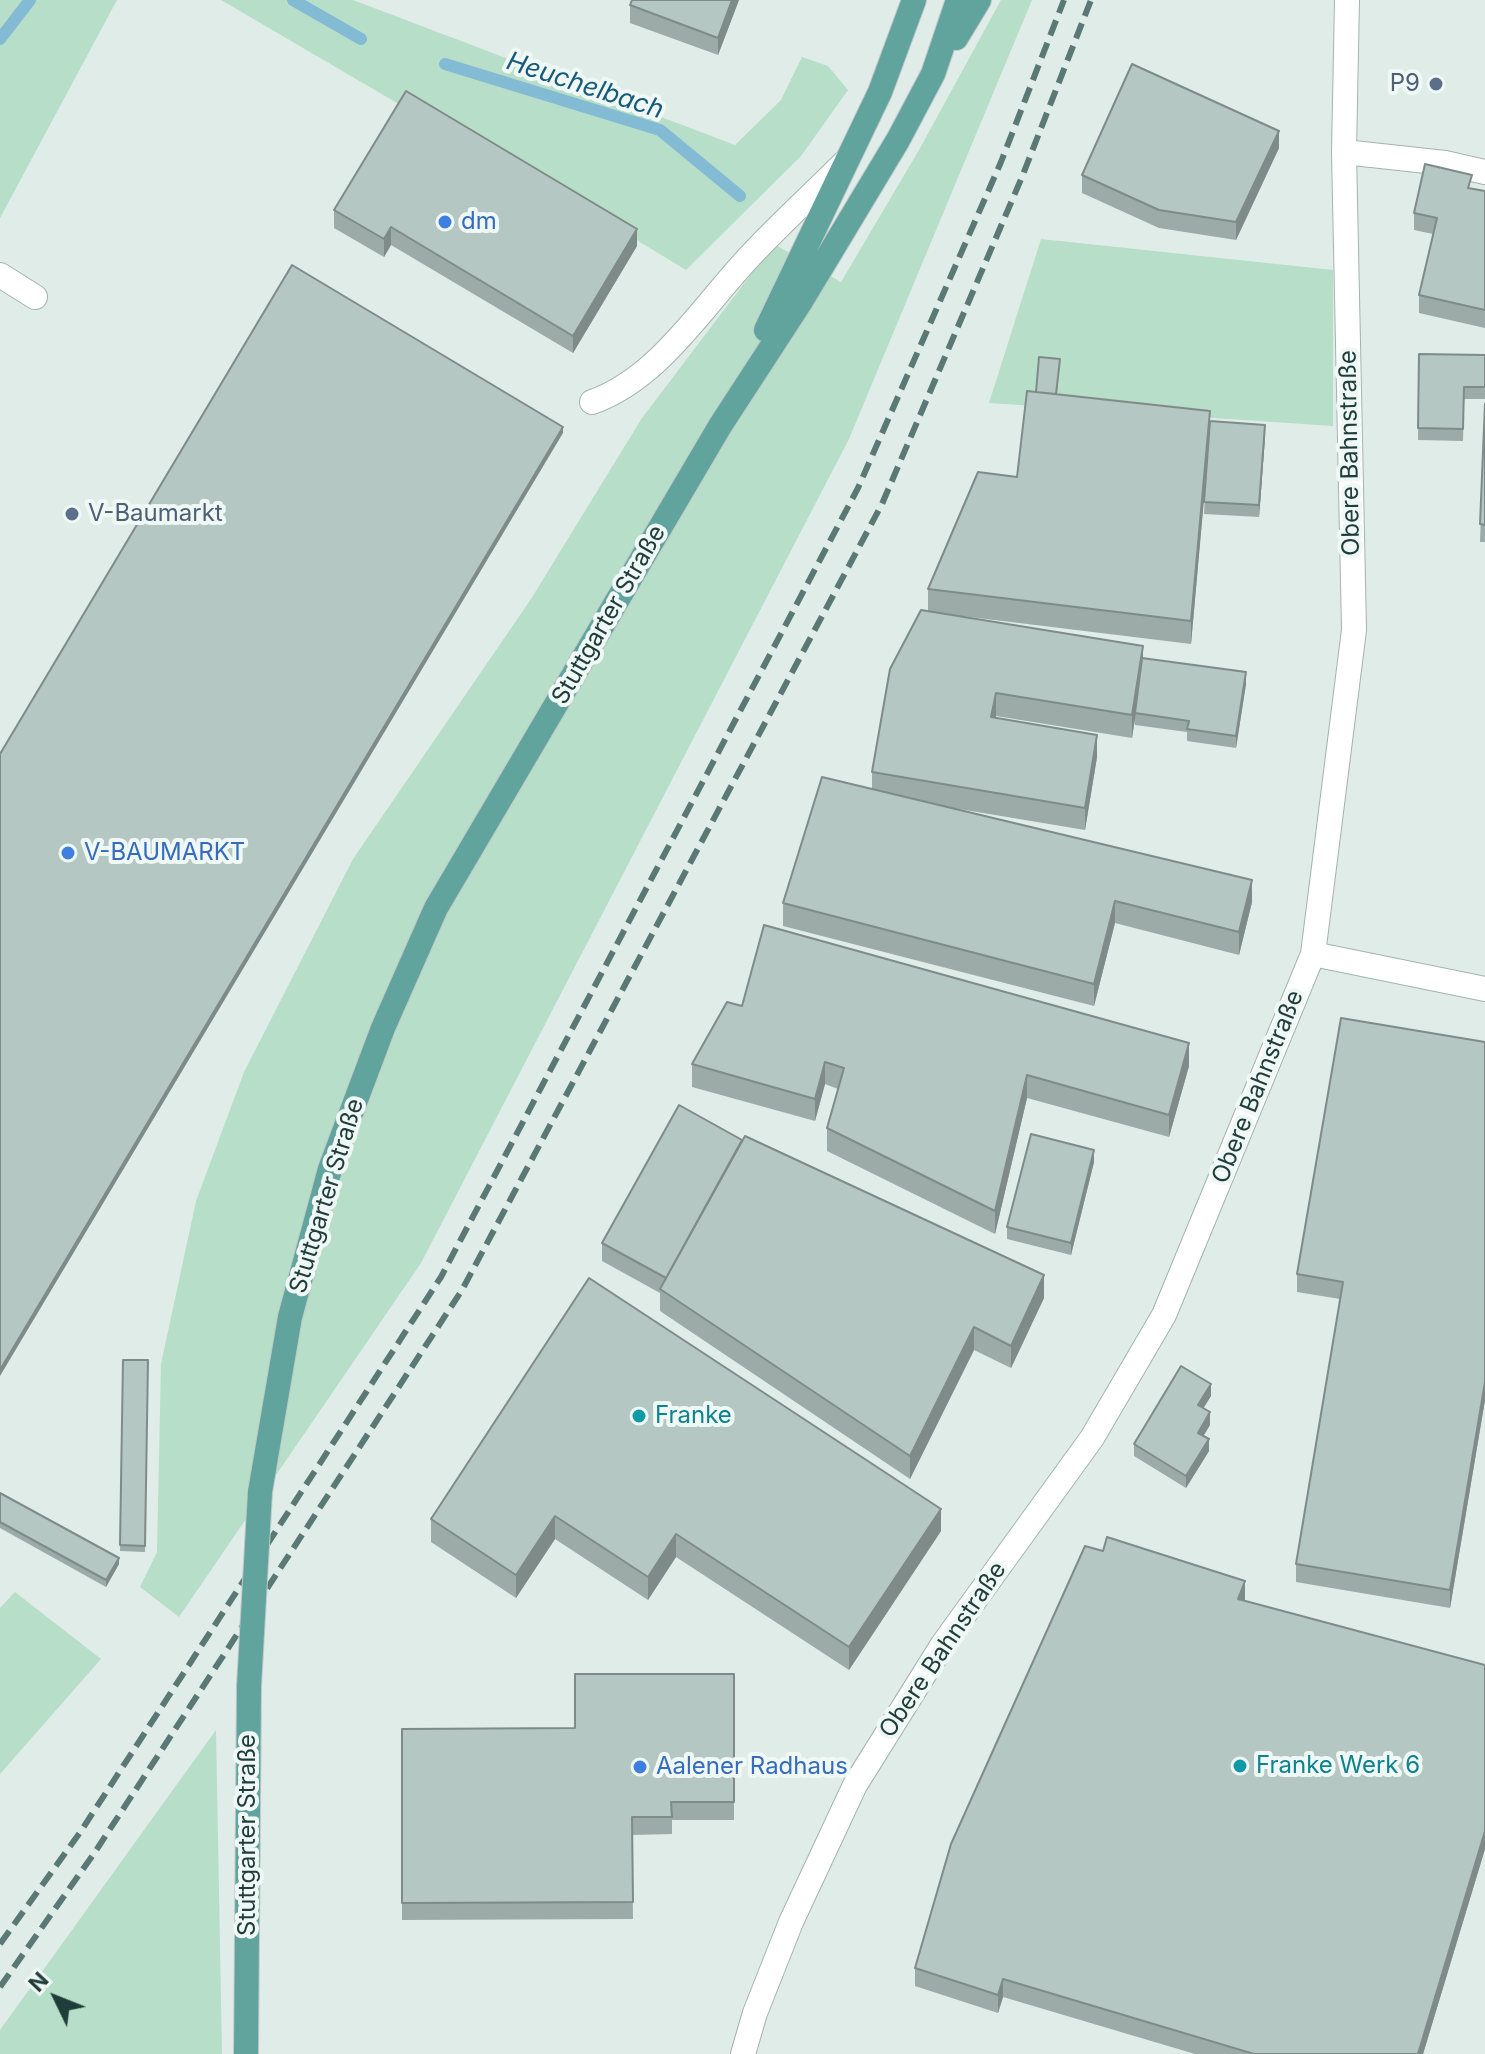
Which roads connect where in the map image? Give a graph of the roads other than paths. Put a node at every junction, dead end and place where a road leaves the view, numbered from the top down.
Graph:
1 (914, 0) edge
2 (958, 0) edge
3 (979, 0) edge
4 (1347, 0) edge
5 (933, 74) junction
6 (1344, 152) junction
7 (852, 156) junction
8 (1485, 172) edge
9 (0, 275) edge
10 (35, 297) dead end
11 (592, 402) dead end
12 (720, 426) junction
13 (1313, 954) junction
14 (1485, 989) edge
15 (246, 2054) edge
16 (743, 2054) edge

1 - 7 main road, Stuttgarter Straße
2 - 5 main road, Stuttgarter Straße
3 - 5 main road
4 - 6 street, Obere Bahnstraße
5 - 12 main road, Stuttgarter Straße
6 - 8 street
6 - 13 street, Obere Bahnstraße
7 - 11 street
7 - 12 main road, Stuttgarter Straße
9 - 10 street
12 - 15 main road, Stuttgarter Straße, bridge
13 - 14 street
13 - 16 street, Obere Bahnstraße

